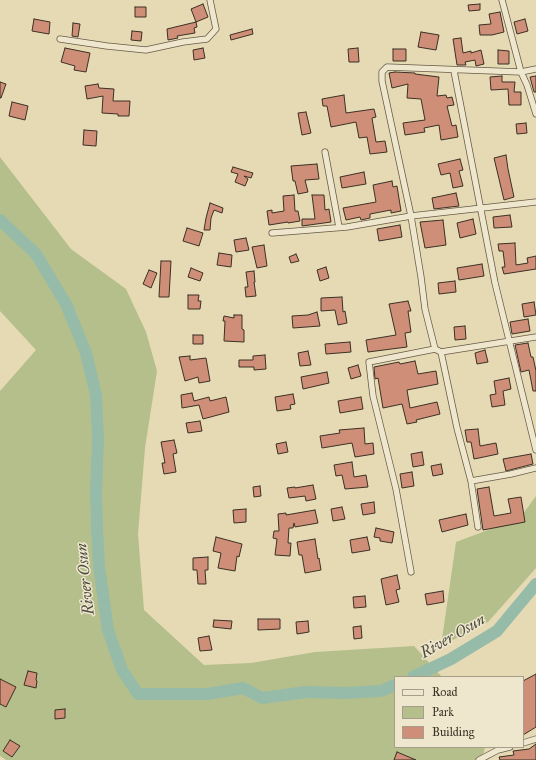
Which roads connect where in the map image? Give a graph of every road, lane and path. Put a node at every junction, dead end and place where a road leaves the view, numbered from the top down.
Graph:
1 (210, 0) edge
2 (502, 0) edge
3 (60, 39) dead end
4 (536, 69) edge
5 (454, 71) junction
6 (521, 72) junction
7 (536, 114) edge
8 (325, 152) dead end
9 (536, 202) edge
10 (481, 208) junction
11 (411, 216) junction
12 (339, 227) junction
13 (272, 233) dead end
14 (536, 336) edge
15 (510, 341) junction
16 (435, 349) junction
17 (441, 352) junction
18 (536, 450) edge
19 (536, 468) edge
20 (471, 481) junction
21 (478, 527) dead end
22 (411, 572) dead end
23 (536, 739) edge
24 (524, 743) edge
25 (506, 748) edge
26 (479, 760) edge

1 - 3 street
2 - 6 street
4 - 6 street
5 - 6 street
5 - 10 street
5 - 11 street
6 - 7 street
8 - 12 street
9 - 10 street
10 - 11 street
10 - 15 street
11 - 12 street
11 - 16 street
12 - 13 street
14 - 15 street
15 - 17 street
15 - 18 street
16 - 17 street
16 - 22 street
17 - 20 street
19 - 20 street
20 - 21 street
23 - 24 street
25 - 26 street

